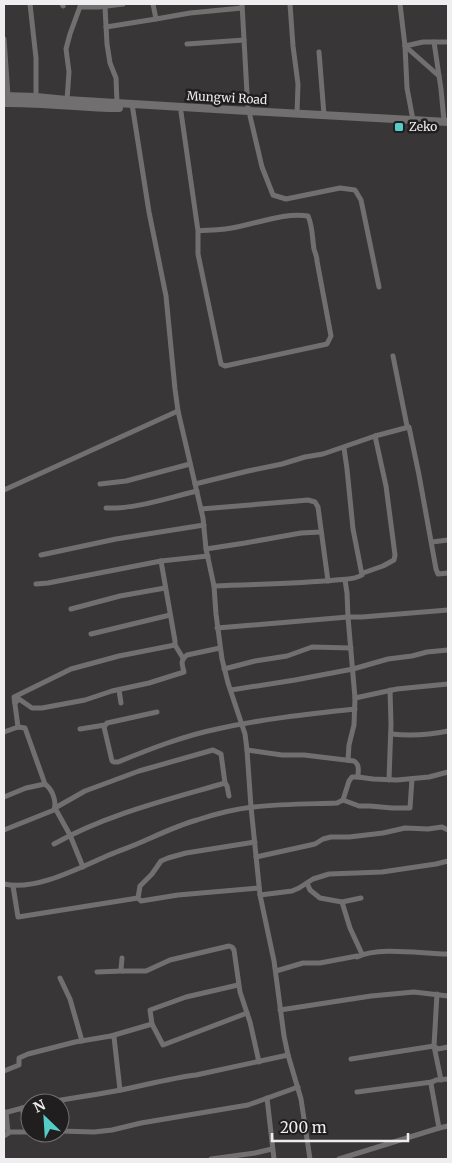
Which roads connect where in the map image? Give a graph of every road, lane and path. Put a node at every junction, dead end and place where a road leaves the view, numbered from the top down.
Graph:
1 (30, 4) edge
2 (123, 4) edge
3 (153, 4) edge
4 (290, 4) edge
5 (400, 4) edge
6 (80, 5) edge
7 (242, 6) edge
8 (105, 7) junction
9 (156, 19) junction
10 (106, 27) junction
11 (4, 39) edge
12 (244, 40) junction
13 (434, 42) junction
14 (448, 42) edge
15 (186, 44) dead end
16 (405, 46) junction
17 (319, 52) dead end
18 (439, 76) junction
19 (36, 97) junction
20 (5, 98) edge
21 (68, 100) junction
22 (117, 103) junction
23 (132, 106) junction
24 (181, 112) junction
25 (297, 113) junction
26 (249, 114) junction
27 (324, 115) junction
28 (413, 120) junction
29 (447, 122) edge
30 (198, 231) junction
31 (379, 287) dead end
32 (393, 356) dead end
33 (178, 411) junction
34 (407, 426) junction
35 (375, 436) junction
36 (344, 448) junction
37 (190, 464) junction
38 (100, 484) dead end
39 (195, 484) junction
40 (4, 490) edge
41 (196, 491) junction
42 (106, 508) dead end
43 (201, 509) junction
44 (204, 525) junction
45 (321, 532) junction
46 (448, 540) edge
47 (432, 542) junction
48 (206, 548) junction
49 (41, 555) dead end
50 (208, 556) junction
51 (161, 561) junction
52 (362, 573) junction
53 (448, 573) edge
54 (345, 580) junction
55 (328, 581) junction
56 (36, 584) dead end
57 (214, 586) junction
58 (165, 588) junction
59 (71, 609) dead end
60 (448, 610) edge
61 (170, 615) junction
62 (348, 617) junction
63 (218, 628) junction
64 (91, 634) dead end
65 (175, 645) junction
66 (220, 648) junction
67 (351, 648) junction
68 (448, 650) edge
69 (183, 658) junction
70 (224, 669) junction
71 (353, 669) junction
72 (448, 684) edge
73 (119, 690) junction
74 (231, 690) junction
75 (390, 690) junction
76 (355, 698) junction
77 (14, 703) junction
78 (121, 703) dead end
79 (354, 709) junction
80 (157, 712) dead end
81 (242, 724) junction
82 (105, 725) junction
83 (18, 727) junction
84 (80, 729) dead end
85 (448, 731) edge
86 (4, 732) edge
87 (391, 734) junction
88 (247, 750) junction
89 (348, 760) junction
90 (448, 772) edge
91 (358, 777) junction
92 (412, 779) junction
93 (389, 780) junction
94 (225, 783) junction
95 (45, 784) junction
96 (229, 796) dead end
97 (4, 797) edge
98 (343, 800) junction
99 (251, 807) junction
100 (55, 808) junction
101 (4, 830) edge
102 (448, 830) edge
103 (70, 835) junction
104 (255, 842) junction
105 (54, 844) dead end
106 (256, 857) junction
107 (448, 861) edge
108 (83, 867) junction
109 (306, 882) junction
110 (4, 884) edge
111 (13, 886) junction
112 (259, 888) junction
113 (260, 895) junction
114 (138, 898) junction
115 (361, 898) dead end
116 (342, 902) junction
117 (448, 954) edge
118 (359, 956) junction
119 (122, 958) dead end
120 (276, 971) junction
121 (97, 972) dead end
122 (122, 972) junction
123 (60, 978) dead end
124 (238, 985) junction
125 (437, 994) junction
126 (448, 996) edge
127 (280, 1010) junction
128 (247, 1013) junction
129 (152, 1024) junction
130 (111, 1036) junction
131 (82, 1041) junction
132 (434, 1046) junction
133 (448, 1047) edge
134 (288, 1055) junction
135 (350, 1059) dead end
136 (259, 1062) junction
137 (4, 1070) edge
138 (448, 1079) edge
139 (441, 1080) junction
140 (432, 1082) junction
141 (298, 1087) junction
142 (120, 1090) junction
143 (357, 1092) dead end
144 (267, 1098) junction
145 (70, 1099) edge
146 (20, 1109) edge
147 (5, 1113) edge
148 (448, 1126) edge
149 (439, 1128) junction
150 (70, 1131) edge
151 (20, 1133) edge
152 (6, 1134) edge
153 (272, 1149) junction
154 (211, 1159) edge
155 (274, 1159) edge
156 (310, 1159) edge
157 (339, 1159) edge

1 - 19 street
2 - 8 street
3 - 9 street
4 - 25 street
5 - 16 street
6 - 8 street
6 - 21 street
7 - 9 street
7 - 12 street
8 - 10 street
9 - 10 street
10 - 22 street
11 - 20 street
12 - 15 street
12 - 26 street
13 - 14 street
13 - 16 street
13 - 18 street
16 - 18 street
16 - 28 street
17 - 27 street
18 - 29 street
19 - 20 main road, Mungwi Road
19 - 21 main road, Mungwi Road
20 - 23 main road, Mungwi Road
21 - 22 main road, Mungwi Road
22 - 23 main road, Mungwi Road
23 - 24 main road, Mungwi Road
23 - 26 main road, Mungwi Road
23 - 33 street
24 - 26 main road, Mungwi Road
24 - 30 street
25 - 26 main road, Mungwi Road
25 - 27 main road, Mungwi Road
26 - 29 main road, Mungwi Road
26 - 31 street
27 - 28 main road, Mungwi Road
28 - 29 main road, Mungwi Road
30 - 30 street
32 - 34 street
33 - 37 street
33 - 40 street
34 - 35 street
34 - 47 street
35 - 36 street
35 - 52 street
36 - 39 street
36 - 52 street
37 - 38 street
37 - 39 street
39 - 41 street
41 - 42 street
41 - 43 street
43 - 44 street
43 - 45 street
44 - 48 street
44 - 49 street
45 - 48 street
45 - 55 street
46 - 47 street
47 - 53 street
48 - 50 street
50 - 51 street
50 - 57 street
51 - 56 street
51 - 58 street
52 - 54 street
54 - 55 street
54 - 62 street
55 - 57 street
57 - 63 street
58 - 59 street
58 - 61 street
60 - 62 street
61 - 64 street
61 - 65 street
62 - 63 street
62 - 67 street
63 - 66 street
65 - 69 street
65 - 77 street
66 - 69 street
66 - 70 street
67 - 70 street
67 - 71 street
68 - 71 street
69 - 73 street
70 - 74 street
71 - 74 street
71 - 76 street
72 - 75 street
73 - 77 street
73 - 78 street
74 - 81 street
75 - 76 street
75 - 87 street
76 - 79 street
77 - 83 street
79 - 81 street
79 - 89 street
80 - 82 street
81 - 82 street
81 - 88 street
82 - 84 street
83 - 86 street
83 - 95 street
85 - 87 street
87 - 93 street
88 - 89 street
88 - 99 street
89 - 91 street
90 - 92 street
91 - 93 street
91 - 98 street
92 - 93 street
92 - 98 street
94 - 96 street
94 - 100 street
94 - 103 street
95 - 97 street
95 - 100 street
98 - 99 street
99 - 104 street
99 - 108 street
100 - 101 street
100 - 103 street
102 - 106 street
103 - 105 street
103 - 108 street
104 - 106 street
104 - 114 street
106 - 112 street
107 - 109 street
108 - 111 street
109 - 113 street
109 - 116 street
110 - 111 street
111 - 114 street
112 - 113 street
112 - 114 street
113 - 120 street
115 - 116 street
116 - 118 street
117 - 118 street
118 - 120 street
119 - 122 street
120 - 127 street
121 - 122 street
122 - 124 street
123 - 131 street
124 - 128 street
124 - 129 street
125 - 126 street
125 - 127 street
125 - 132 street
127 - 134 street
128 - 129 street
128 - 136 street
129 - 130 street
130 - 131 street
130 - 142 street
131 - 137 street
132 - 133 street
132 - 135 street
132 - 139 street
134 - 136 street
134 - 141 street
136 - 142 street
138 - 139 street
139 - 140 street
140 - 143 street
140 - 149 street
141 - 144 street
141 - 156 street
142 - 145 street
144 - 150 street
144 - 153 street
146 - 147 street
147 - 152 street
148 - 149 street
149 - 157 street
151 - 152 street
153 - 154 street
153 - 155 street

